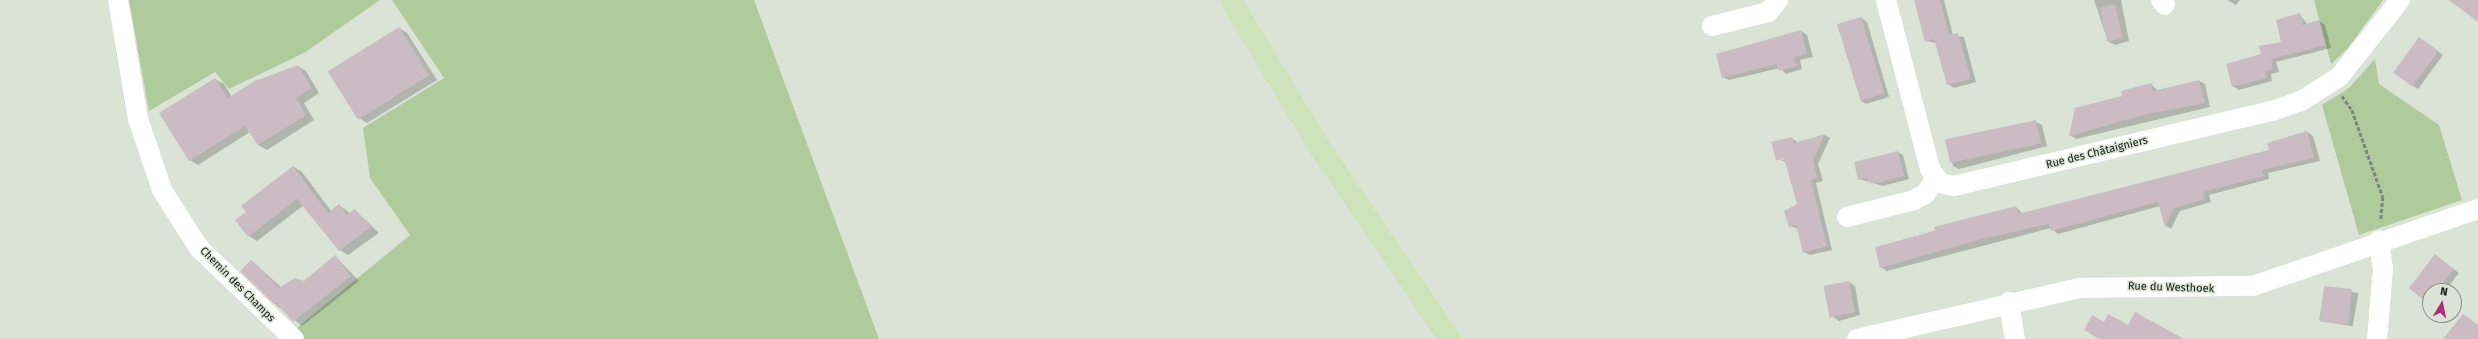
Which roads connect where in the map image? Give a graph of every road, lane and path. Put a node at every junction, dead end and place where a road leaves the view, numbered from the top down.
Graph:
1 (118, 0) edge
2 (1231, 0) edge
3 (1778, 0) edge
4 (1886, 0) edge
5 (2400, 0) edge
6 (1712, 26) dead end
7 (2332, 83) junction
8 (1935, 180) junction
9 (2478, 209) edge
10 (1847, 217) dead end
11 (2379, 240) junction
12 (2009, 302) junction
13 (294, 339) edge
14 (1450, 339) edge
15 (1857, 339) edge
16 (2015, 339) edge
17 (2377, 339) edge

1 - 13 street, Chemin des Champs
2 - 14 main road
3 - 6 street
4 - 8 street
5 - 7 street, Rue des Châtaigniers
7 - 8 street, Rue des Châtaigniers
7 - 11 path
8 - 10 street
9 - 11 street, Rue du Westhoek
11 - 12 street, Rue du Westhoek
11 - 17 street
12 - 15 street, Rue du Westhoek
12 - 16 street

